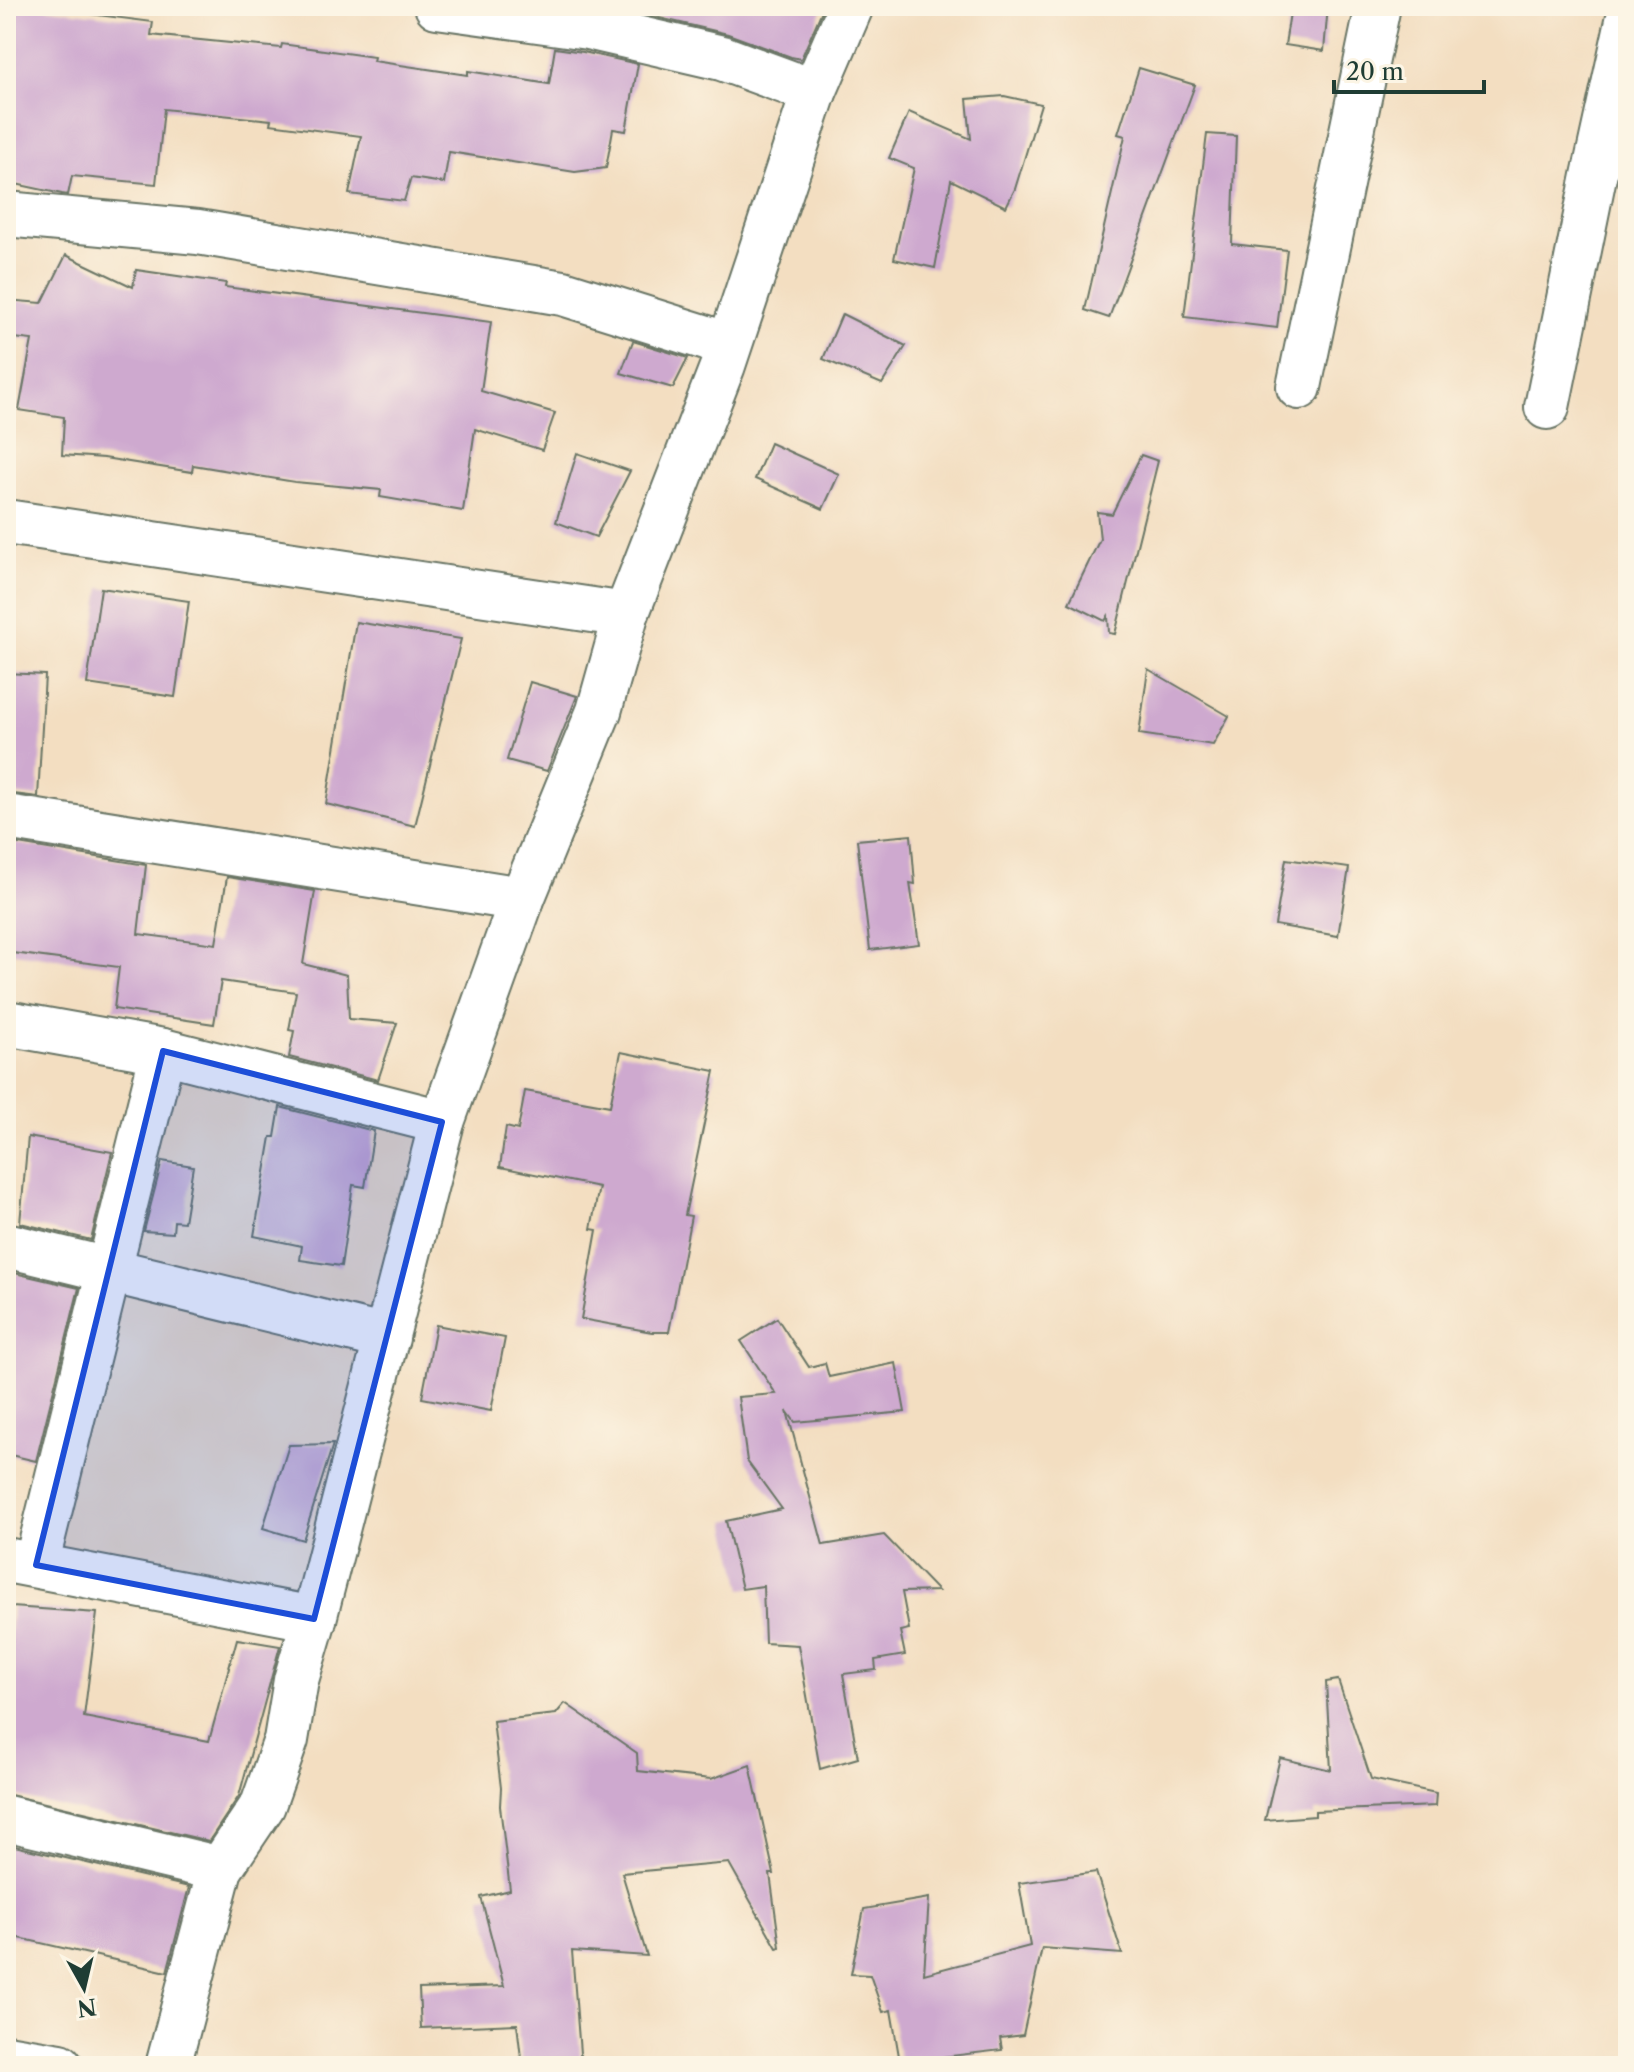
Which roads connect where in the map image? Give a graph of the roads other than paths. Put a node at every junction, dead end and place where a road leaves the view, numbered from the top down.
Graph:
1 (437, 6) edge
2 (851, 6) edge
3 (1378, 6) edge
4 (1628, 21) edge
5 (814, 92) junction
6 (6, 214) edge
7 (729, 345) junction
8 (1299, 387) dead end
9 (1547, 407) dead end
10 (6, 522) edge
11 (626, 615) junction
12 (6, 817) edge
13 (522, 899) junction
14 (6, 1023) edge
15 (163, 1051) junction
16 (442, 1122) junction
17 (6, 1245) edge
18 (109, 1271) junction
19 (387, 1338) junction
20 (21, 1562) edge
21 (314, 1619) junction
22 (6, 1818) edge
23 (220, 1869) junction
24 (6, 2057) edge
25 (60, 2066) edge
26 (168, 2066) edge

1 - 5 street
2 - 5 street
3 - 8 street
4 - 9 street
5 - 7 street
6 - 7 street
7 - 11 street
10 - 11 street
11 - 13 street
12 - 13 street
13 - 16 street
14 - 15 street
15 - 16 street
15 - 18 street
16 - 19 street
17 - 18 street
18 - 19 street
18 - 20 street
19 - 21 street
20 - 21 street
21 - 23 street
22 - 23 street
23 - 26 street
24 - 25 street

